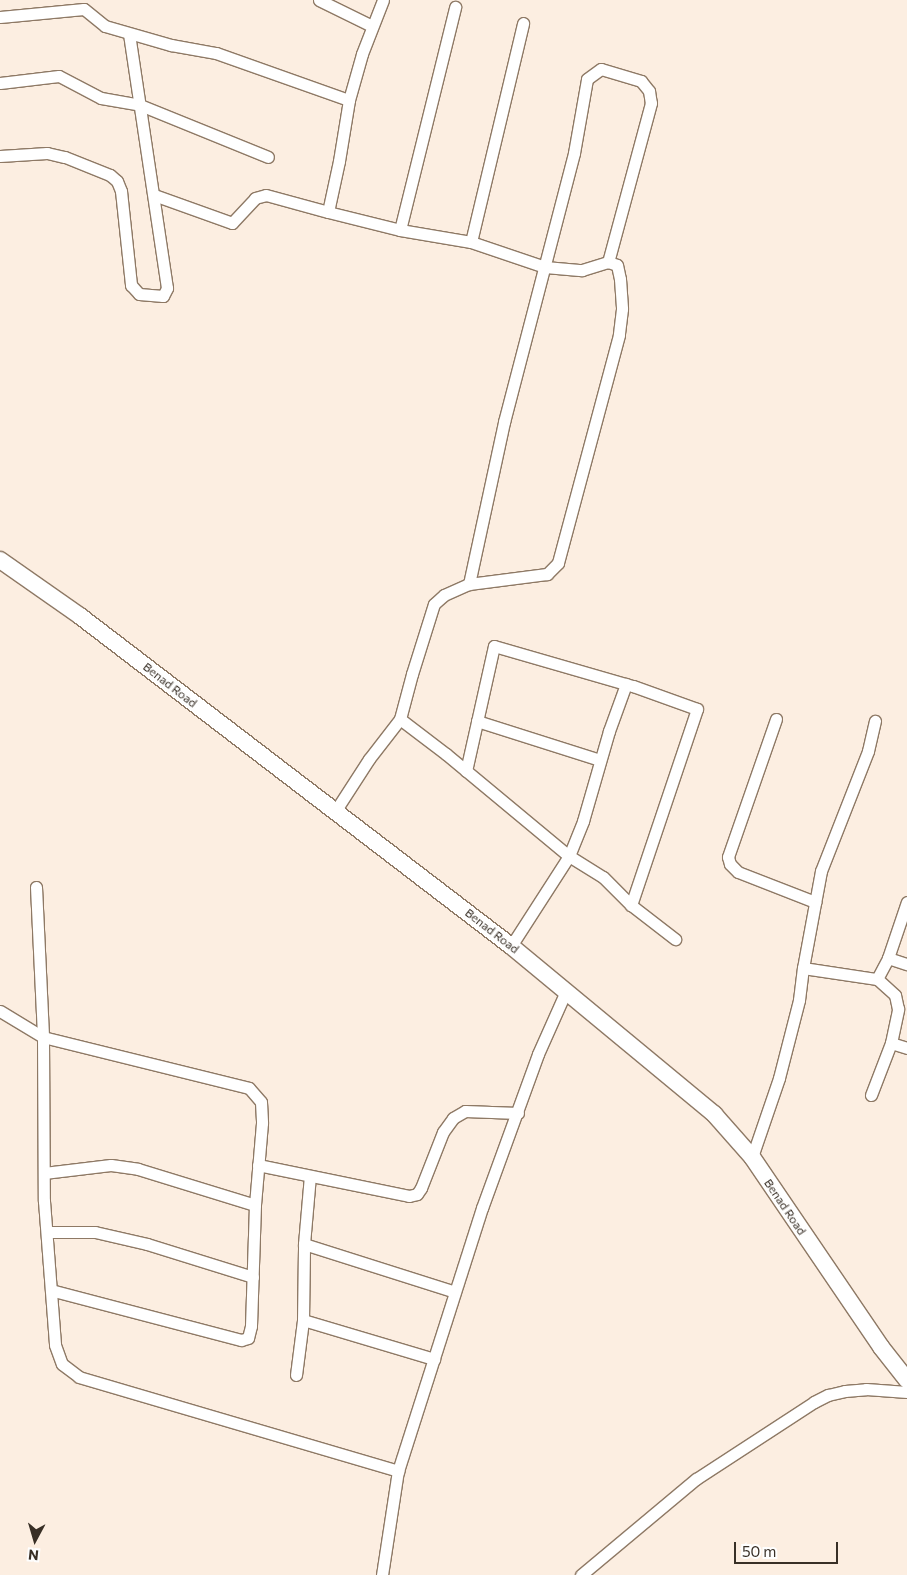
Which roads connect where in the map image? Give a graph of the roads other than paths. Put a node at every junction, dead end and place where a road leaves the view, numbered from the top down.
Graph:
1 (320, 0) edge
2 (383, 0) edge
3 (84, 4) edge
4 (455, 7) dead end
5 (0, 17) edge
6 (523, 24) dead end
7 (372, 26) junction
8 (129, 34) junction
9 (0, 83) edge
10 (349, 100) junction
11 (140, 105) junction
12 (0, 156) edge
13 (268, 156) dead end
14 (154, 195) junction
15 (328, 212) junction
16 (400, 230) junction
17 (471, 242) junction
18 (608, 262) junction
19 (545, 268) junction
20 (0, 560) edge
21 (469, 584) junction
22 (626, 684) junction
23 (776, 718) dead end
24 (400, 720) junction
25 (477, 721) junction
26 (874, 721) dead end
27 (600, 760) junction
28 (466, 770) junction
29 (336, 810) junction
30 (569, 856) junction
31 (36, 887) dead end
32 (815, 902) junction
33 (907, 902) edge
34 (631, 905) junction
35 (675, 939) dead end
36 (511, 946) junction
37 (888, 958) junction
38 (907, 964) edge
39 (803, 968) junction
40 (877, 979) junction
41 (566, 991) junction
42 (0, 1011) edge
43 (43, 1037) junction
44 (890, 1043) junction
45 (907, 1048) edge
46 (871, 1095) dead end
47 (518, 1113) junction
48 (752, 1157) junction
49 (258, 1165) junction
50 (44, 1173) junction
51 (310, 1176) junction
52 (255, 1205) junction
53 (47, 1232) junction
54 (304, 1244) junction
55 (253, 1277) junction
56 (51, 1290) junction
57 (455, 1292) junction
58 (303, 1320) junction
59 (434, 1359) junction
60 (296, 1375) dead end
61 (907, 1380) edge
62 (907, 1392) edge
63 (398, 1471) junction
64 (586, 1573) edge
65 (382, 1575) edge

1 - 7 street
2 - 7 street
3 - 5 street
3 - 8 street
4 - 16 street
6 - 17 street
7 - 10 street
8 - 10 street
8 - 11 street
9 - 11 street
10 - 15 street
11 - 13 street
11 - 14 street
12 - 14 street
14 - 15 street
15 - 16 street
16 - 17 street
17 - 19 street
18 - 19 street
18 - 19 street
18 - 21 street
19 - 21 street
20 - 29 main road, Benad Road
21 - 24 street
22 - 25 street
22 - 27 street
22 - 34 street
23 - 32 street
24 - 28 street
24 - 29 street
25 - 27 street
25 - 28 street
26 - 32 street
27 - 30 street
28 - 30 street
29 - 36 main road, Benad Road
30 - 34 street
30 - 36 street
31 - 43 street
32 - 39 street
33 - 37 street
34 - 35 street
36 - 41 main road, Benad Road
37 - 38 street
37 - 40 street
39 - 40 street
39 - 48 street
40 - 44 street
41 - 47 street
41 - 48 main road, Benad Road
42 - 43 street
43 - 49 street
43 - 50 street
44 - 45 street
44 - 46 street
47 - 51 street
47 - 57 street
48 - 61 main road, Benad Road
49 - 51 street
49 - 52 street
50 - 52 street
50 - 53 street
51 - 54 street
52 - 55 street
53 - 55 street
53 - 56 street
54 - 57 street
54 - 58 street
55 - 56 street
56 - 63 street
57 - 59 street
58 - 59 street
58 - 60 street
59 - 63 street
62 - 64 street
63 - 65 street

